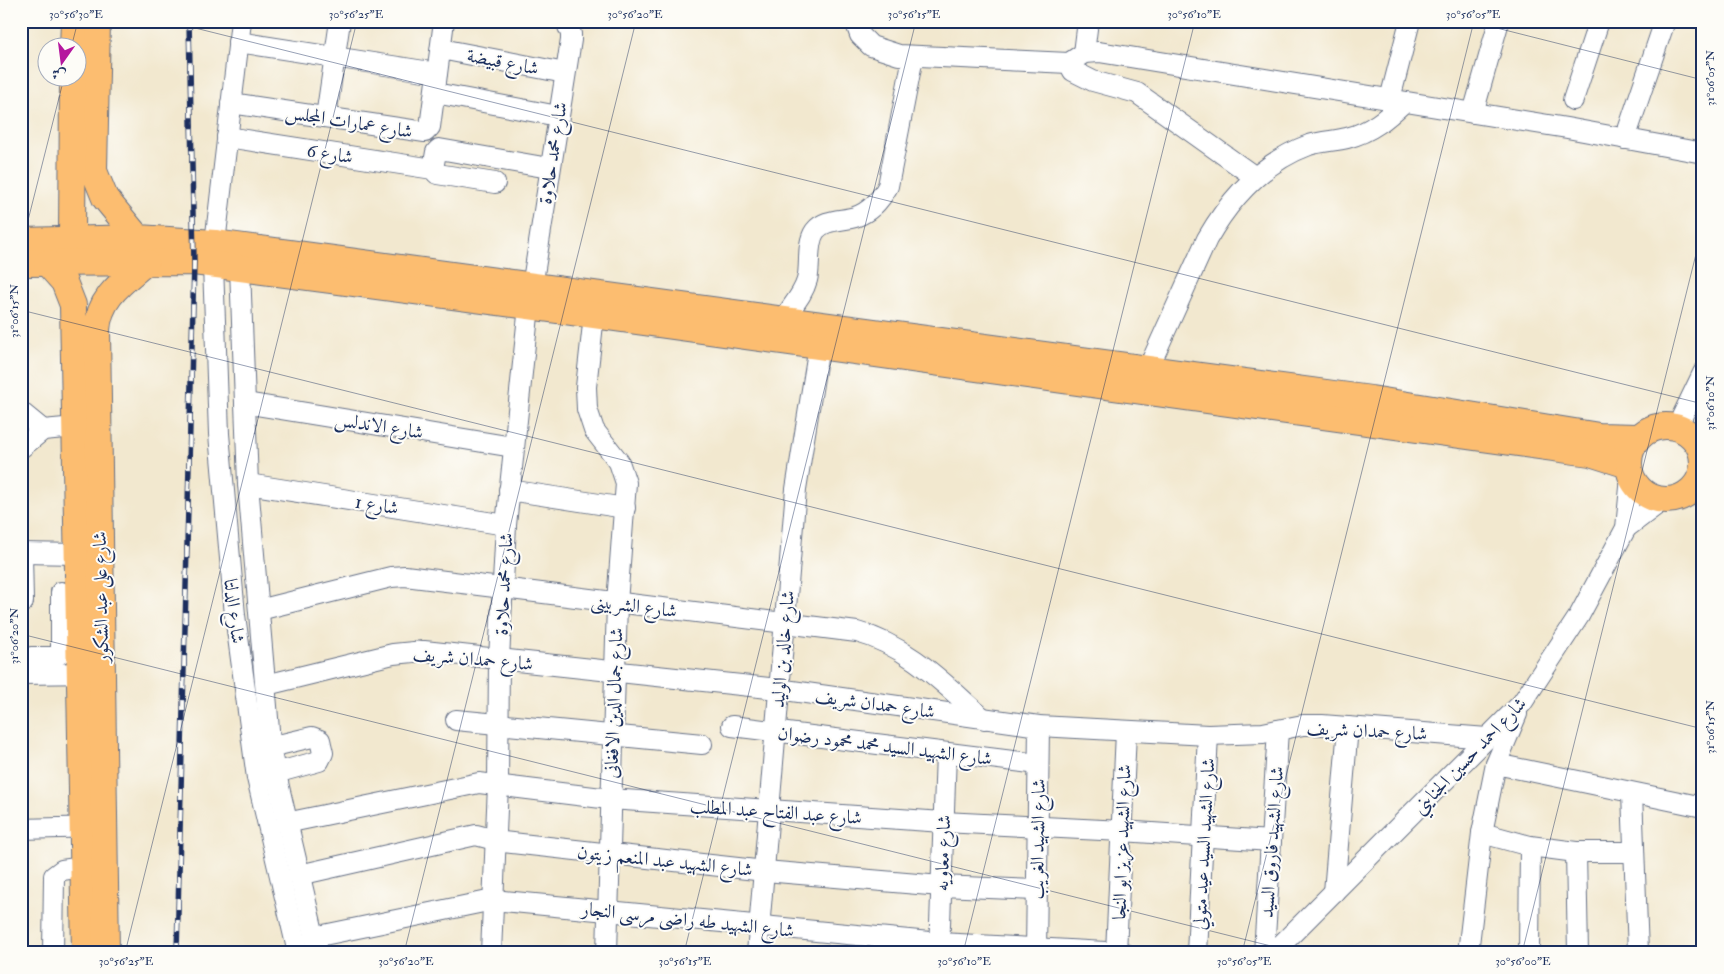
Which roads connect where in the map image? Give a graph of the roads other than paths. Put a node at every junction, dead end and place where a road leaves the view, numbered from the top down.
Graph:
1 (74, 21) edge
2 (97, 21) edge
3 (241, 21) edge
4 (340, 21) edge
5 (444, 21) edge
6 (566, 21) edge
7 (855, 21) edge
8 (1088, 21) edge
9 (1410, 21) edge
10 (1499, 21) edge
11 (1600, 21) edge
12 (1665, 21) edge
13 (74, 38) edge
14 (238, 42) junction
15 (441, 49) junction
16 (335, 57) junction
17 (1077, 58) junction
18 (912, 61) junction
19 (565, 72) junction
20 (437, 73) junction
21 (73, 88) edge
22 (435, 93) junction
23 (1397, 100) junction
24 (1573, 100) dead end
25 (231, 103) junction
26 (1473, 113) junction
27 (558, 116) junction
28 (326, 117) junction
29 (227, 136) junction
30 (1625, 138) junction
31 (1703, 153) edge
32 (549, 168) junction
33 (433, 169) junction
34 (1255, 177) junction
35 (72, 183) junction
36 (495, 183) dead end
37 (105, 198) junction
38 (138, 238) junction
39 (72, 239) junction
40 (21, 241) edge
41 (214, 254) junction
42 (146, 262) junction
43 (47, 263) junction
44 (21, 264) edge
45 (240, 268) junction
46 (531, 296) junction
47 (103, 304) junction
48 (73, 306) junction
49 (594, 315) junction
50 (783, 320) junction
51 (753, 327) junction
52 (819, 346) junction
53 (243, 365) junction
54 (216, 367) junction
55 (1148, 369) junction
56 (1703, 373) edge
57 (245, 404) junction
58 (21, 412) edge
59 (76, 427) junction
60 (1677, 428) junction
61 (43, 430) junction
62 (1638, 437) junction
63 (513, 447) junction
64 (21, 448) edge
65 (1630, 471) junction
66 (248, 484) junction
67 (1699, 486) edge
68 (509, 490) junction
69 (1663, 500) junction
70 (625, 508) junction
71 (506, 525) junction
72 (1626, 528) junction
73 (22, 553) edge
74 (79, 554) junction
75 (503, 589) junction
76 (61, 592) dead end
77 (23, 602) dead end
78 (617, 604) junction
79 (259, 610) junction
80 (785, 622) junction
81 (499, 659) junction
82 (38, 665) edge
83 (614, 671) junction
84 (90, 673) junction
85 (778, 689) junction
86 (267, 691) junction
87 (247, 701) junction
88 (1522, 703) junction
89 (984, 719) junction
90 (456, 720) dead end
91 (498, 724) junction
92 (732, 726) dead end
93 (1039, 726) junction
94 (1348, 727) junction
95 (1278, 730) junction
96 (775, 731) junction
97 (1126, 732) junction
98 (612, 735) junction
99 (1208, 735) junction
100 (1487, 738) junction
101 (702, 744) dead end
102 (265, 752) junction
103 (946, 753) junction
104 (1038, 764) junction
105 (1496, 764) junction
106 (266, 776) junction
107 (498, 785) junction
108 (1632, 793) junction
109 (610, 799) junction
110 (1703, 807) edge
111 (769, 810) junction
112 (286, 822) junction
113 (943, 822) junction
114 (93, 827) junction
115 (1037, 827) junction
116 (21, 829) edge
117 (1122, 831) junction
118 (1482, 834) junction
119 (1203, 836) junction
120 (495, 840) junction
121 (1271, 841) junction
122 (1530, 846) junction
123 (1576, 852) junction
124 (1634, 852) junction
125 (609, 854) junction
126 (83, 867) junction
127 (765, 871) junction
128 (299, 875) junction
129 (941, 886) junction
130 (1036, 890) junction
131 (1334, 892) junction
132 (493, 900) junction
133 (607, 912) junction
134 (760, 927) junction
135 (316, 945) edge
136 (940, 948) edge
137 (1036, 950) edge
138 (1116, 952) edge
139 (53, 953) edge
140 (85, 953) edge
141 (106, 953) edge
142 (298, 953) edge
143 (491, 953) edge
144 (607, 953) edge
145 (757, 953) edge
146 (1124, 953) edge
147 (1197, 953) edge
148 (1264, 953) edge
149 (1273, 953) edge
150 (1468, 953) edge
151 (1529, 953) edge
152 (1578, 953) edge
153 (1638, 953) edge

1 - 13 main road
2 - 37 main road
3 - 14 street, شارع الدلتا
4 - 16 street
5 - 15 street
6 - 19 street, شارع محمد حلاوة
7 - 18 street
8 - 17 street
9 - 23 street
10 - 26 street
11 - 24 street
12 - 30 street
14 - 16 street
14 - 25 street, شارع الدلتا
15 - 19 street, شارع قبيضة
15 - 20 street
16 - 20 street
16 - 28 street
17 - 18 street
17 - 23 street
17 - 34 street
18 - 50 street
19 - 27 street, شارع محمد حلاوة
20 - 22 street
21 - 35 main road
22 - 27 street
22 - 28 street, شارع عمارات المجلس
23 - 26 street
23 - 34 street
25 - 28 street, شارع عمارات المجلس
25 - 29 street, شارع الدلتا
26 - 30 street
27 - 32 street, شارع محمد حلاوة
29 - 33 street, شارع 6
29 - 41 street, شارع الدلتا
30 - 31 street
32 - 33 street
32 - 46 street, شارع محمد حلاوة
33 - 36 street
34 - 55 street
35 - 37 main road
35 - 39 main road
37 - 38 main road
38 - 39 main road
38 - 41 main road
39 - 40 main road
41 - 42 main road
41 - 45 main road
41 - 46 main road
41 - 54 street, شارع الدلتا
42 - 43 main road
42 - 47 main road, شارع على عبد الشكور
43 - 44 main road
43 - 48 main road, شارع على عبد الشكور
45 - 46 main road
45 - 53 street, شارع الدلتا
46 - 49 main road
46 - 51 main road
46 - 63 street, شارع محمد حلاوة
47 - 48 main road
47 - 84 main road, شارع على عبد الشكور
48 - 59 main road, شارع على عبد الشكور
49 - 51 main road
49 - 70 street, شارع جمال الدين الافغانى
50 - 51 main road
50 - 55 main road
51 - 52 main road
52 - 65 main road
52 - 80 street, شارع خالد بن الوليد
53 - 54 street
53 - 57 street, شارع الدلتا
54 - 87 street, شارع الدلتا
55 - 62 main road
56 - 60 street
57 - 63 street, شارع الاندلس
57 - 66 street, شارع الدلتا
58 - 61 street
59 - 61 street
59 - 74 main road, شارع على عبد الشكور
60 - 62 main road
60 - 67 main road
61 - 64 street
62 - 65 main road
63 - 68 street, شارع محمد حلاوة
65 - 69 main road
65 - 72 street, شارع احمد حسين الجنايني
66 - 71 street, شارع 1
66 - 79 street, شارع الدلتا
67 - 69 main road
68 - 70 street
68 - 71 street, شارع محمد حلاوة
69 - 72 street, شارع احمد حسين الجنايني
70 - 78 street, شارع جمال الدين الافغانى
71 - 75 street, شارع محمد حلاوة
72 - 88 street, شارع احمد حسين الجنايني
73 - 74 street
73 - 77 street
74 - 84 main road, شارع على عبد الشكور
75 - 78 street, شارع الشربينى
75 - 79 street, شارع الشربينى
75 - 81 street, شارع محمد حلاوة
76 - 82 street
78 - 80 street, شارع الشربينى
78 - 83 street, شارع جمال الدين الافغانى
79 - 86 street, شارع الدلتا
80 - 85 street, شارع خالد بن الوليد
80 - 89 street, شارع الشربينى
81 - 83 street, شارع حمدان شريف
81 - 86 street, شارع حمدان شريف
81 - 91 street, شارع محمد حلاوة
82 - 84 street
83 - 85 street, شارع حمدان شريف
83 - 98 street, شارع جمال الدين الافغانى
84 - 114 main road, شارع على عبد الشكور
85 - 89 street, شارع حمدان شريف
85 - 96 street, شارع خالد بن الوليد
86 - 87 street, شارع حمدان شريف
86 - 102 street, شارع الدلتا
87 - 102 street, شارع الدلتا
88 - 100 street, شارع احمد حسين الجنايني
88 - 105 street
89 - 93 street, شارع حمدان شريف
90 - 91 street
91 - 98 street
91 - 107 street, شارع محمد حلاوة
92 - 96 street, شارع الشهيد السيد محمد محمود رضوان
93 - 97 street, شارع حمدان شريف
93 - 104 street, شارع الشهيد الغريب
94 - 95 street, شارع حمدان شريف
94 - 100 street, شارع حمدان شريف
94 - 131 street
95 - 99 street, شارع حمدان شريف
95 - 121 street, شارع الشهيد فاروق السيد
96 - 103 street, شارع الشهيد السيد محمد محمود رضوان
96 - 111 street, شارع خالد بن الوليد
97 - 99 street, شارع حمدان شريف
97 - 117 street, شارع الشهيد عزيز ابو النجا
98 - 101 street
98 - 109 street, شارع جمال الدين الافغانى
99 - 119 street, شارع الشهيد السيد عيد متولي
100 - 131 street, شارع احمد حسين الجنايني
102 - 106 street, شارع الدلتا
102 - 106 street
103 - 104 street, شارع الشهيد السيد محمد محمود رضوان
103 - 113 street, شارع معاويه
104 - 115 street, شارع الشهيد الغريب
105 - 108 street
105 - 118 street
106 - 112 street, شارع الدلتا
106 - 142 street, شارع الدلتا
107 - 109 street, شارع عبد الفتاح عبد المطلب
107 - 112 street, شارع عبد الفتاح عبد المطلب
107 - 120 street, شارع محمد حلاوة
108 - 110 street
108 - 124 street
109 - 111 street, شارع عبد الفتاح عبد المطلب
109 - 125 street, شارع جمال الدين الافغانى
111 - 113 street, شارع عبد الفتاح عبد المطلب
111 - 127 street, شارع خالد بن الوليد
112 - 128 street, شارع الدلتا
113 - 115 street, شارع عبد الفتاح عبد المطلب
113 - 129 street, شارع معاويه
114 - 116 street
114 - 126 main road, شارع على عبد الشكور
114 - 141 main road, شارع على عبد الشكور
115 - 117 street, شارع عبد الفتاح عبد المطلب
115 - 130 street, شارع الشهيد الغريب
117 - 119 street, شارع عبد الفتاح عبد المطلب
117 - 138 street, شارع الشهيد عزيز ابو النجا
118 - 122 street
118 - 150 street
119 - 121 street, شارع عبد الفتاح عبد المطلب
119 - 147 street, شارع الشهيد السيد عيد متولي
120 - 125 street, شارع الشهيد عبد المنعم زيتون
120 - 128 street, شارع الشهيد عبد المنعم زيتون
120 - 132 street, شارع محمد حلاوة
121 - 148 street, شارع الشهيد فاروق السيد
122 - 123 street
122 - 151 street
123 - 124 street
123 - 152 street
124 - 153 street
125 - 127 street, شارع الشهيد عبد المنعم زيتون
125 - 133 street, شارع جمال الدين الافغانى
126 - 139 street
126 - 140 main road, شارع على عبد الشكور
127 - 129 street, شارع الشهيد عبد المنعم زيتون
127 - 134 street, شارع خالد بن الوليد
128 - 135 street, شارع الدلتا
129 - 130 street, شارع الشهيد عبد المنعم زيتون
129 - 136 street, شارع معاويه
130 - 137 street, شارع الشهيد الغريب
131 - 149 street, شارع احمد حسين الجنايني
132 - 133 street, شارع الشهيد طه راضى مرسى النجار
132 - 135 street, شارع الشهيد طه راضى مرسى النجار
132 - 143 street, شارع محمد حلاوة
133 - 134 street, شارع الشهيد طه راضى مرسى النجار
133 - 144 street, شارع جمال الدين الافغانى
134 - 136 street, شارع الشهيد طه راضى مرسى النجار
134 - 145 street, شارع خالد بن الوليد
136 - 137 street, شارع الشهيد طه راضى مرسى النجار
137 - 138 street, شارع الشهيد طه راضى مرسى النجار
138 - 146 street, شارع الشهيد طه راضى مرسى النجار

